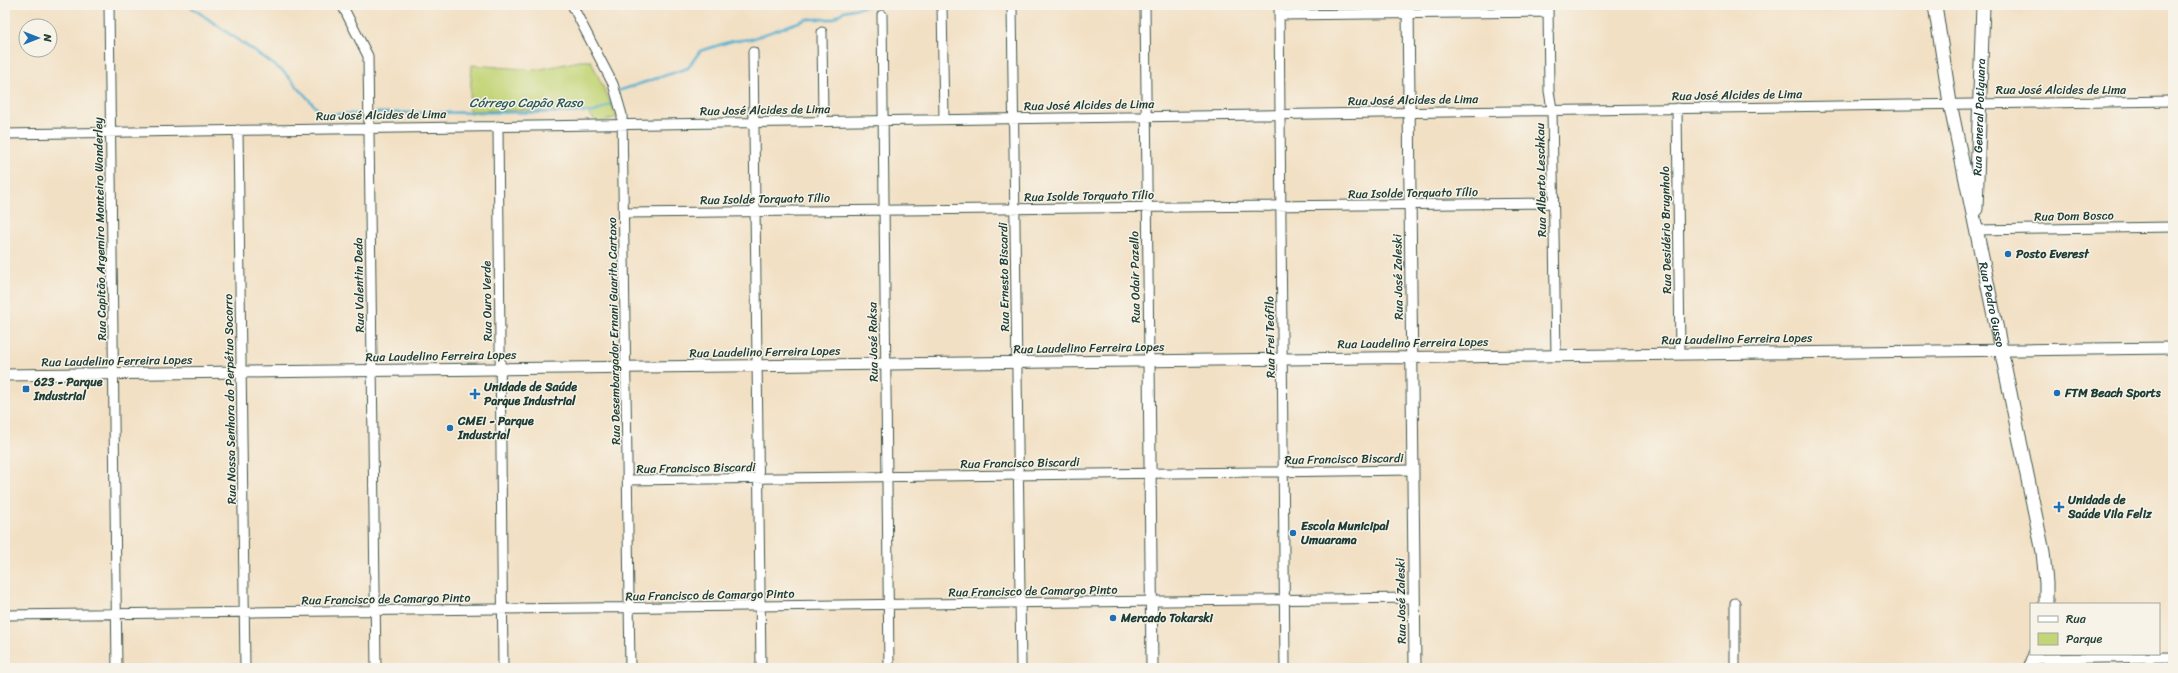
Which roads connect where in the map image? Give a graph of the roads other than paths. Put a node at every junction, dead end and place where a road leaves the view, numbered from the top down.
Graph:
1 (109, 5) edge
2 (342, 5) edge
3 (572, 5) edge
4 (942, 5) edge
5 (1012, 5) edge
6 (1145, 5) edge
7 (1279, 5) edge
8 (1935, 5) edge
9 (1983, 5) edge
10 (1548, 8) edge
11 (1408, 9) edge
12 (882, 15) dead end
13 (1279, 15) junction
14 (822, 32) dead end
15 (753, 52) dead end
16 (2173, 101) edge
17 (1950, 103) junction
18 (1981, 103) junction
19 (1677, 108) junction
20 (1552, 109) junction
21 (1409, 112) junction
22 (1280, 114) junction
23 (1146, 116) junction
24 (1014, 118) junction
25 (944, 119) junction
26 (883, 120) junction
27 (823, 121) junction
28 (754, 122) junction
29 (369, 124) junction
30 (623, 124) junction
31 (498, 126) junction
32 (238, 130) junction
33 (111, 132) junction
34 (5, 134) edge
35 (1553, 204) junction
36 (1410, 205) junction
37 (1281, 206) junction
38 (1147, 207) junction
39 (1015, 209) junction
40 (884, 210) junction
41 (755, 211) junction
42 (624, 213) junction
43 (2173, 227) edge
44 (1976, 230) junction
45 (2173, 348) edge
46 (2000, 349) junction
47 (1680, 353) junction
48 (1556, 354) junction
49 (1412, 356) junction
50 (1282, 358) junction
51 (1149, 360) junction
52 (1017, 362) junction
53 (886, 363) junction
54 (757, 365) junction
55 (626, 367) junction
56 (500, 369) junction
57 (372, 370) junction
58 (242, 372) junction
59 (114, 374) junction
60 (5, 375) edge
61 (1413, 470) junction
62 (1284, 472) junction
63 (1150, 474) junction
64 (1018, 475) junction
65 (887, 477) junction
66 (758, 479) junction
67 (627, 480) junction
68 (1414, 598) junction
69 (1285, 599) junction
70 (1152, 601) junction
71 (1020, 603) junction
72 (2046, 603) edge
73 (888, 604) junction
74 (1735, 604) dead end
75 (760, 606) junction
76 (629, 608) junction
77 (503, 609) junction
78 (375, 611) junction
79 (245, 612) junction
80 (117, 614) junction
81 (5, 615) edge
82 (2173, 657) edge
83 (2032, 660) edge
84 (117, 668) edge
85 (245, 668) edge
86 (376, 668) edge
87 (503, 668) edge
88 (630, 668) edge
89 (761, 668) edge
90 (889, 668) edge
91 (1021, 668) edge
92 (1152, 668) edge
93 (1285, 668) edge
94 (1415, 668) edge
95 (1736, 668) edge

1 - 33 street, Rua Capitão Argemiro Monteiro Wanderley
2 - 29 street, Rua Valentin Deda
3 - 30 street, Rua Desembargador Ernani Guarita Cartaxo
4 - 25 street
5 - 24 street, Rua Ernesto Biscardi
6 - 23 street, Rua Odair Pazello
7 - 13 street, Rua Frei Teófilo
8 - 17 main road, Rua Pedro Gusso
9 - 18 main road, Rua General Potiguara
10 - 11 street
10 - 20 street, Rua Alberto Leschkau
11 - 13 street
11 - 21 street, Rua José Zaleski
12 - 26 street, Rua José Raksa
13 - 22 street, Rua Frei Teófilo
14 - 27 street
15 - 28 street
16 - 18 street, Rua José Alcides de Lima
17 - 18 street, Rua José Alcides de Lima
17 - 19 street, Rua José Alcides de Lima
17 - 44 main road, Rua Pedro Gusso
18 - 44 main road, Rua General Potiguara
19 - 20 street, Rua José Alcides de Lima
19 - 47 street, Rua Desidério Brugnholo
20 - 21 street, Rua José Alcides de Lima
20 - 35 street, Rua Alberto Leschkau
21 - 22 street, Rua José Alcides de Lima
21 - 36 street, Rua José Zaleski
22 - 23 street, Rua José Alcides de Lima
22 - 37 street, Rua Frei Teófilo
23 - 24 street, Rua José Alcides de Lima
23 - 38 street, Rua Odair Pazello
24 - 25 street, Rua José Alcides de Lima
24 - 39 street, Rua Ernesto Biscardi
25 - 26 street, Rua José Alcides de Lima
26 - 27 street, Rua José Alcides de Lima
26 - 40 street, Rua José Raksa
27 - 28 street, Rua José Alcides de Lima
28 - 30 street, Rua José Alcides de Lima
28 - 41 street
29 - 31 street, Rua José Alcides de Lima
29 - 32 street, Rua José Alcides de Lima
29 - 57 street, Rua Valentin Deda
30 - 31 street, Rua José Alcides de Lima
30 - 42 street, Rua Desembargador Ernani Guarita Cartaxo
31 - 56 street, Rua Ouro Verde
32 - 33 street, Rua José Alcides de Lima
32 - 58 street, Rua Nossa Senhora do Perpétuo Socorro
33 - 34 street, Rua José Alcides de Lima
33 - 59 street, Rua Capitão Argemiro Monteiro Wanderley
35 - 36 street, Rua Isolde Torquato Tílio
35 - 48 street, Rua Alberto Leschkau
36 - 37 street, Rua Isolde Torquato Tílio
36 - 49 street, Rua José Zaleski
37 - 38 street, Rua Isolde Torquato Tílio
37 - 50 street, Rua Frei Teófilo
38 - 39 street, Rua Isolde Torquato Tílio
38 - 51 street, Rua Odair Pazello
39 - 40 street, Rua Isolde Torquato Tílio
39 - 52 street, Rua Ernesto Biscardi
40 - 41 street, Rua Isolde Torquato Tílio
40 - 53 street, Rua José Raksa
41 - 42 street, Rua Isolde Torquato Tílio
41 - 54 street
42 - 55 street, Rua Desembargador Ernani Guarita Cartaxo
43 - 44 street, Rua Dom Bosco
44 - 46 main road, Rua Pedro Gusso
45 - 46 street, Rua Laudelino Ferreira Lopes
46 - 47 street, Rua Laudelino Ferreira Lopes
46 - 72 main road, Rua Pedro Gusso
47 - 48 street, Rua Laudelino Ferreira Lopes
48 - 49 street, Rua Laudelino Ferreira Lopes
49 - 50 street, Rua Laudelino Ferreira Lopes
49 - 61 street, Rua José Zaleski
50 - 51 street, Rua Laudelino Ferreira Lopes
50 - 62 street, Rua Frei Teófilo
51 - 52 street, Rua Laudelino Ferreira Lopes
51 - 63 street, Rua Odair Pazello
52 - 53 street, Rua Laudelino Ferreira Lopes
52 - 64 street, Rua Ernesto Biscardi
53 - 54 street, Rua Laudelino Ferreira Lopes
53 - 65 street, Rua José Raksa
54 - 55 street, Rua Laudelino Ferreira Lopes
54 - 66 street
55 - 56 street, Rua Laudelino Ferreira Lopes
55 - 67 street, Rua Desembargador Ernani Guarita Cartaxo
56 - 57 street, Rua Laudelino Ferreira Lopes
56 - 77 street, Rua Ouro Verde
57 - 58 street, Rua Laudelino Ferreira Lopes
57 - 78 street, Rua Valentin Deda
58 - 59 street, Rua Laudelino Ferreira Lopes
58 - 79 street, Rua Nossa Senhora do Perpétuo Socorro
59 - 60 street, Rua Laudelino Ferreira Lopes
59 - 80 street, Rua Capitão Argemiro Monteiro Wanderley
61 - 62 street, Rua Francisco Biscardi
61 - 68 street, Rua José Zaleski
62 - 63 street, Rua Francisco Biscardi
62 - 69 street, Rua Frei Teófilo
63 - 64 street, Rua Francisco Biscardi
63 - 70 street, Rua Odair Pazello
64 - 65 street, Rua Francisco Biscardi
64 - 71 street, Rua Ernesto Biscardi
65 - 66 street, Rua Francisco Biscardi
65 - 73 street, Rua José Raksa
66 - 67 street, Rua Francisco Biscardi
66 - 75 street
67 - 76 street, Rua Desembargador Ernani Guarita Cartaxo
68 - 69 street, Rua Francisco de Camargo Pinto
68 - 94 street, Rua José Zaleski
69 - 70 street, Rua Francisco de Camargo Pinto
69 - 93 street, Rua Frei Teófilo
70 - 71 street, Rua Francisco de Camargo Pinto
70 - 92 street, Rua Odair Pazello
71 - 73 street, Rua Francisco de Camargo Pinto
71 - 91 street, Rua Ernesto Biscardi
73 - 75 street, Rua Francisco de Camargo Pinto
73 - 90 street, Rua José Raksa
74 - 95 street
75 - 76 street, Rua Francisco de Camargo Pinto
75 - 89 street
76 - 77 street, Rua Francisco de Camargo Pinto
76 - 88 street, Rua Desembargador Ernani Guarita Cartaxo
77 - 78 street, Rua Francisco de Camargo Pinto
77 - 87 street, Rua Ouro Verde
78 - 79 street, Rua Francisco de Camargo Pinto
78 - 86 street, Rua Valentin Deda
79 - 80 street, Rua Francisco de Camargo Pinto
79 - 85 street, Rua Nossa Senhora do Perpétuo Socorro
80 - 81 street, Rua Francisco de Camargo Pinto
80 - 84 street, Rua Capitão Argemiro Monteiro Wanderley
82 - 83 street

